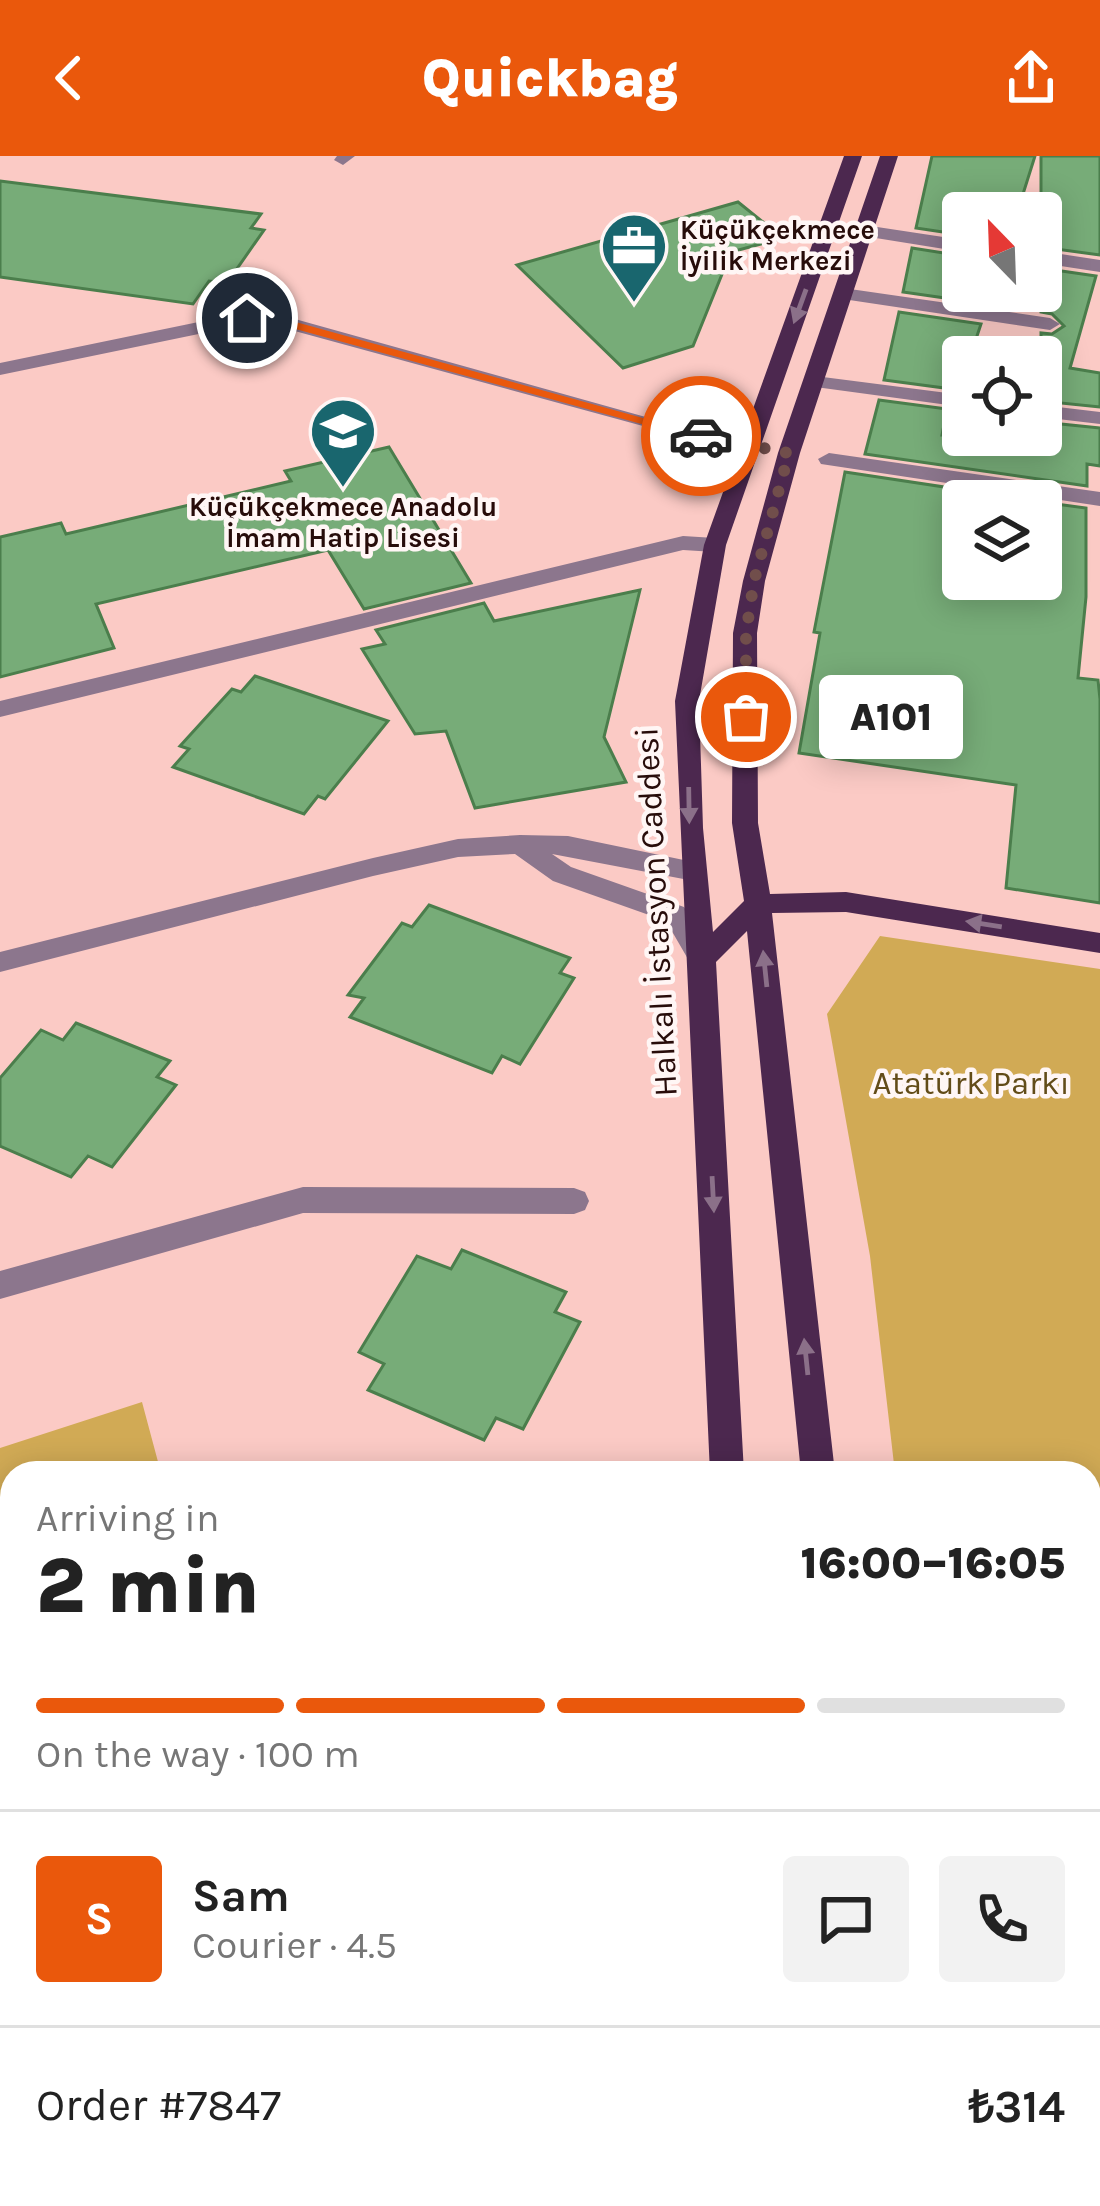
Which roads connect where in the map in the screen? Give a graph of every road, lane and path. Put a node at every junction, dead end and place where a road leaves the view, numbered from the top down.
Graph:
1 (853, 156) edge
2 (889, 156) edge
3 (865, 231) junction
4 (942, 243) edge
5 (1062, 260) edge
6 (1100, 266) edge
7 (843, 295) junction
8 (1050, 324) dead end
9 (0, 369) edge
10 (815, 382) junction
11 (942, 398) edge
12 (1062, 413) edge
13 (1100, 418) edge
14 (749, 449) junction
15 (789, 453) junction
16 (830, 459) dead end
17 (1100, 499) edge
18 (715, 545) junction
19 (0, 709) edge
20 (520, 844) junction
21 (694, 871) junction
22 (758, 904) junction
23 (1100, 943) edge
24 (701, 959) junction
25 (0, 962) edge
26 (574, 1201) dead end
27 (0, 1285) edge
28 (729, 1461) edge
29 (817, 1461) edge

1 -> 14 main road, Halkalı İstasyon Caddesi
2 - 3 main road
3 - 4 street
3 - 7 main road
5 - 6 street
7 - 8 street
7 - 10 main road
9 - 14 street
10 - 11 street
10 - 15 main road
12 - 13 street
14 - 15 main road
14 - 18 main road, Halkalı İstasyon Caddesi
15 - 22 main road
16 - 17 street
18 - 19 street
18 -> 21 main road, Halkalı İstasyon Caddesi
20 - 21 street
20 - 24 street
20 - 25 street
21 - 24 main road, Halkalı İstasyon Caddesi
23 -> 22 main road
22 - 24 main road
29 -> 22 main road
24 -> 28 main road, Halkalı İstasyon Caddesi
26 - 27 street

